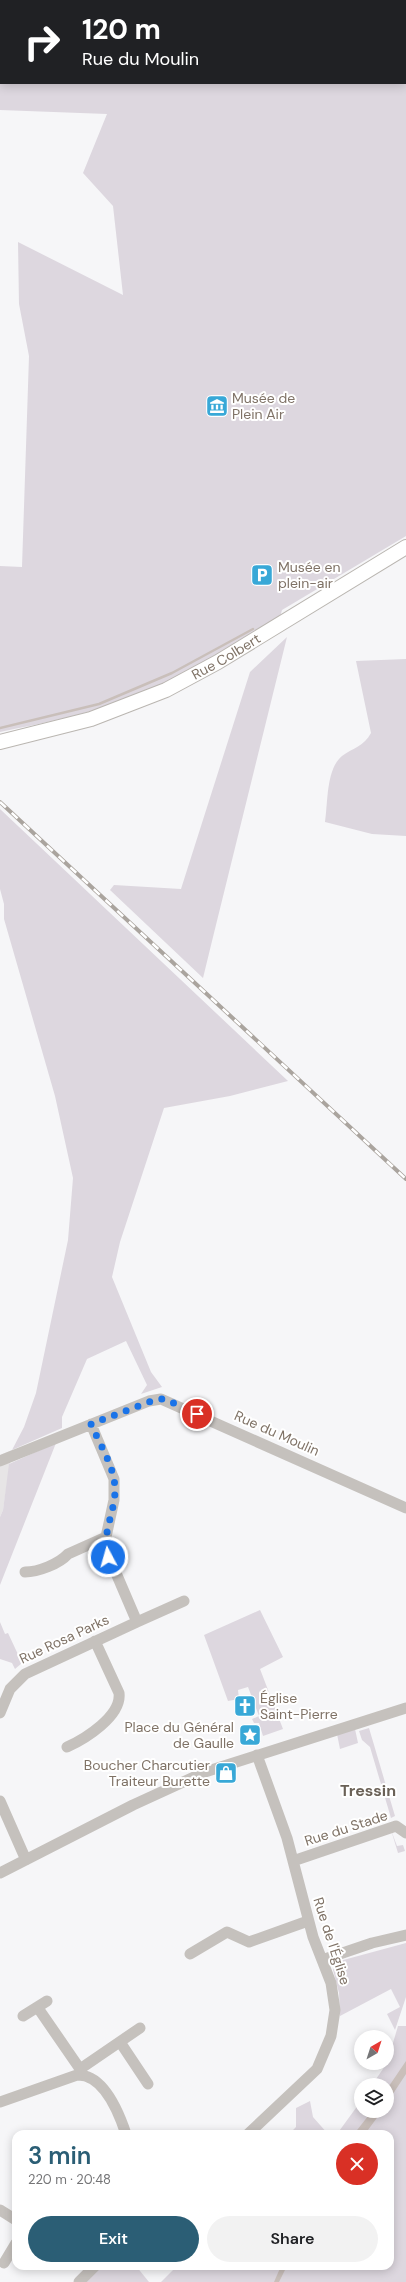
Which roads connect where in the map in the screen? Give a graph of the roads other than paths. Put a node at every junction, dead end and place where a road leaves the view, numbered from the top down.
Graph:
1 (406, 547) edge
2 (31, 735) junction
3 (0, 738) edge
4 (0, 742) edge
5 (91, 1424) junction
6 (0, 1461) edge
7 (406, 1508) edge
8 (106, 1537) junction
9 (25, 1572) dead end
10 (184, 1601) dead end
11 (137, 1622) junction
12 (95, 1641) junction
13 (406, 1709) edge
14 (0, 1713) edge
15 (67, 1747) dead end
16 (252, 1756) junction
17 (0, 1801) edge
18 (406, 1833) edge
19 (26, 1860) junction
20 (293, 1861) junction
21 (0, 1873) edge
22 (308, 1921) junction
23 (406, 1936) edge
24 (190, 1954) dead end
25 (322, 1960) junction
26 (47, 2001) dead end
27 (38, 2008) junction
28 (23, 2016) dead end
29 (140, 2028) dead end
30 (120, 2042) junction
31 (81, 2072) junction
32 (148, 2084) dead end
33 (0, 2102) edge
34 (124, 2130) edge
35 (252, 2130) edge
36 (0, 2210) edge
37 (12, 2218) edge
38 (12, 2250) edge
39 (4, 2263) dead end
40 (91, 2270) edge
41 (79, 2282) edge

1 - 2 main road, Rue Colbert
2 - 3 main road, Rue Colbert
2 - 4 main road, Rue Colbert
5 - 6 street, Rue du Moulin
5 - 7 street, Rue du Moulin
5 - 8 street
8 - 9 street
8 - 11 street
10 - 11 street, Rue Rosa Parks
11 - 12 street, Rue Rosa Parks
12 - 14 street, Rue Rosa Parks
12 - 15 street
13 - 16 street
16 - 19 street
16 - 20 street, Rue de l'Église
17 - 19 street
18 - 20 street, Rue du Stade
19 - 21 street
20 - 22 street, Rue de l'Église
22 - 24 street
22 - 25 street, Rue de l'Église
23 - 25 street
25 - 35 street, Rue de l'Église
26 - 27 street
27 - 28 street
27 - 31 street
29 - 30 street
30 - 31 street
30 - 32 street
31 - 33 street
31 - 34 street
36 - 37 street
38 - 39 street
40 - 41 street

